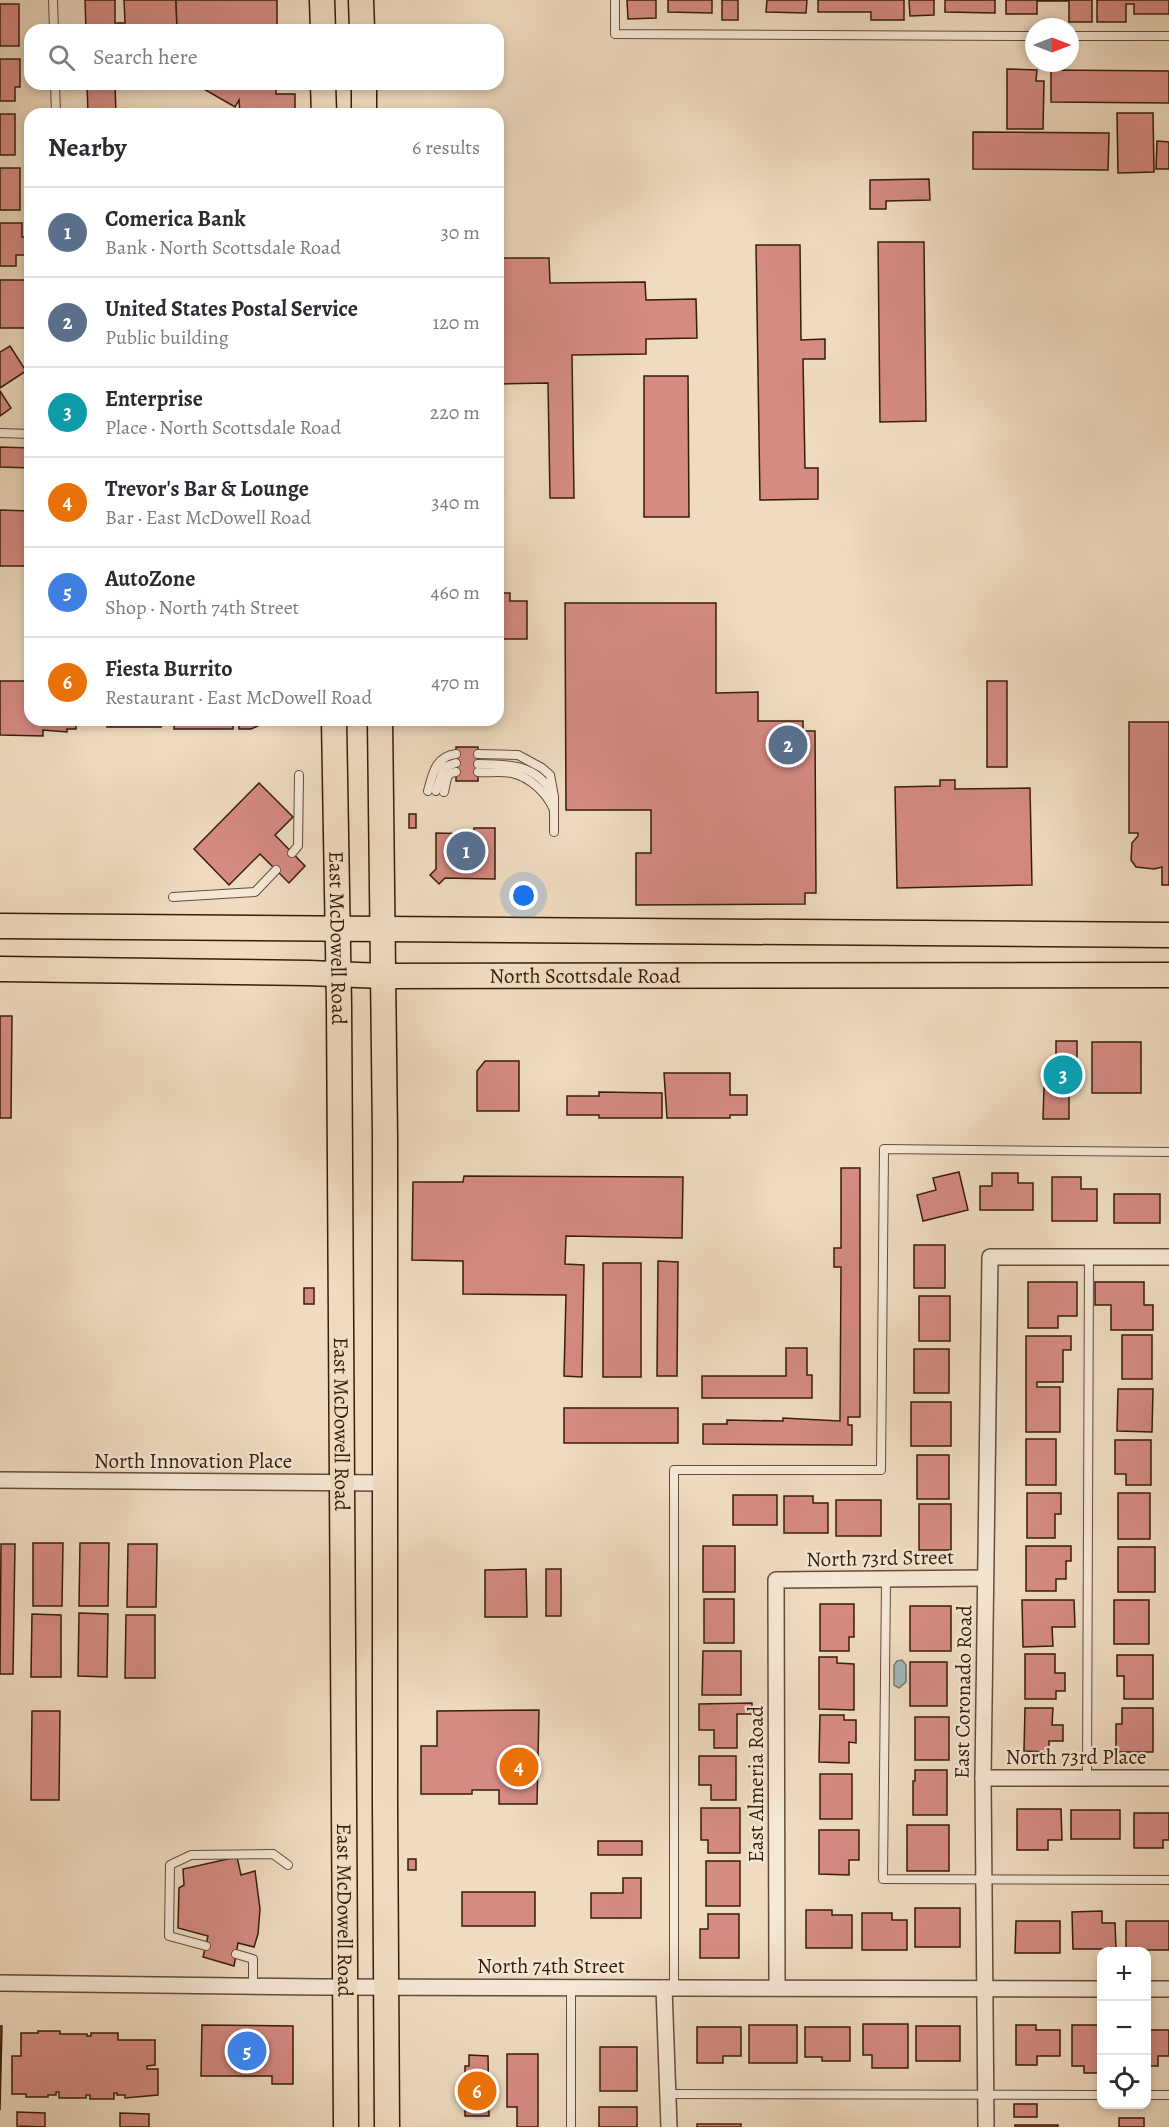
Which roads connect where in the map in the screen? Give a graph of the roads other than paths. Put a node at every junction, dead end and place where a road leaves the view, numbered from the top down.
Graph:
1 (53, 0) edge
2 (322, 0) edge
3 (361, 0) edge
4 (615, 0) edge
5 (54, 24) edge
6 (322, 24) edge
7 (362, 24) edge
8 (1025, 36) edge
9 (1079, 36) edge
10 (1169, 36) edge
11 (55, 90) edge
12 (323, 90) edge
13 (364, 90) edge
14 (56, 108) edge
15 (324, 108) edge
16 (364, 108) edge
17 (0, 433) edge
18 (24, 434) edge
19 (334, 726) edge
20 (380, 726) edge
21 (478, 754) dead end
22 (456, 759) dead end
23 (456, 772) dead end
24 (299, 776) dead end
25 (554, 797) junction
26 (554, 811) junction
27 (554, 832) dead end
28 (292, 853) dead end
29 (276, 870) dead end
30 (172, 897) dead end
31 (0, 926) edge
32 (337, 928) junction
33 (383, 929) junction
34 (1169, 935) edge
35 (0, 969) edge
36 (338, 974) junction
37 (1169, 975) edge
38 (383, 976) junction
39 (1169, 1152) edge
40 (1089, 1257) junction
41 (1169, 1257) edge
42 (0, 1480) edge
43 (341, 1483) junction
44 (385, 1484) junction
45 (985, 1578) junction
46 (886, 1579) junction
47 (776, 1580) joint
48 (983, 1778) junction
49 (1087, 1778) junction
50 (1169, 1778) edge
51 (288, 1865) dead end
52 (983, 1880) junction
53 (1169, 1880) edge
54 (206, 1946) dead end
55 (236, 1954) dead end
56 (0, 1983) edge
57 (253, 1987) junction
58 (345, 1987) junction
59 (387, 1987) junction
60 (571, 1987) junction
61 (669, 1988) junction
62 (777, 1988) junction
63 (984, 1989) junction
64 (1097, 1989) edge
65 (1151, 1989) edge
66 (1169, 1989) edge
67 (668, 2094) junction
68 (986, 2094) junction
69 (1097, 2095) edge
70 (1151, 2095) edge
71 (1169, 2095) edge
72 (346, 2127) edge
73 (387, 2127) edge
74 (571, 2127) edge
75 (669, 2127) edge
76 (986, 2127) edge

1 - 5 lane
2 - 6 main road
3 - 7 main road
4 - 8 lane
9 - 10 lane
11 - 14 lane
12 - 15 main road
13 - 16 main road
17 - 18 lane
19 - 32 main road, East McDowell Road
20 - 33 main road, East McDowell Road
21 - 25 lane
22 - 23 lane
24 - 28 lane
25 - 26 lane
25 - 26 lane
26 - 27 lane
29 - 30 lane
31 - 32 main road
32 - 33 main road
32 - 36 main road, East McDowell Road
33 - 34 main road
33 - 38 main road, East McDowell Road
35 - 36 main road, North Scottsdale Road
36 - 38 main road, North Scottsdale Road
36 - 43 main road, East McDowell Road
37 - 38 main road, North Scottsdale Road
38 - 44 main road, East McDowell Road
39 - 61 lane
40 - 41 street
40 - 45 street, East Coronado Road
40 - 49 lane
42 - 43 street, North Innovation Place
43 - 44 street, North Innovation Place
43 - 58 main road, East McDowell Road
44 - 59 main road, East McDowell Road
45 - 46 street, North 73rd Street
45 - 48 street, East Coronado Road
46 - 47 street, North 73rd Street
46 - 52 lane
47 - 62 street, East Almeria Road
48 - 49 street, North 73rd Place
48 - 52 street, East Coronado Road
49 - 50 street, North 73rd Place
51 - 54 lane
52 - 53 lane
52 - 63 street, East Coronado Road
55 - 57 lane
56 - 57 street, North 74th Street
57 - 58 street, North 74th Street
58 - 59 street, North 74th Street
58 - 72 main road, East McDowell Road
59 - 60 street, North 74th Street
59 - 73 main road, East McDowell Road
60 - 61 street, North 74th Street
60 - 74 lane
61 - 62 street, North 74th Street
61 - 67 street
62 - 63 street, North 74th Street
63 - 64 street, North 74th Street
63 - 68 street, East Coronado Road
65 - 66 street
67 - 68 lane
67 - 75 street
68 - 69 lane
68 - 76 street, East Coronado Road
70 - 71 lane

